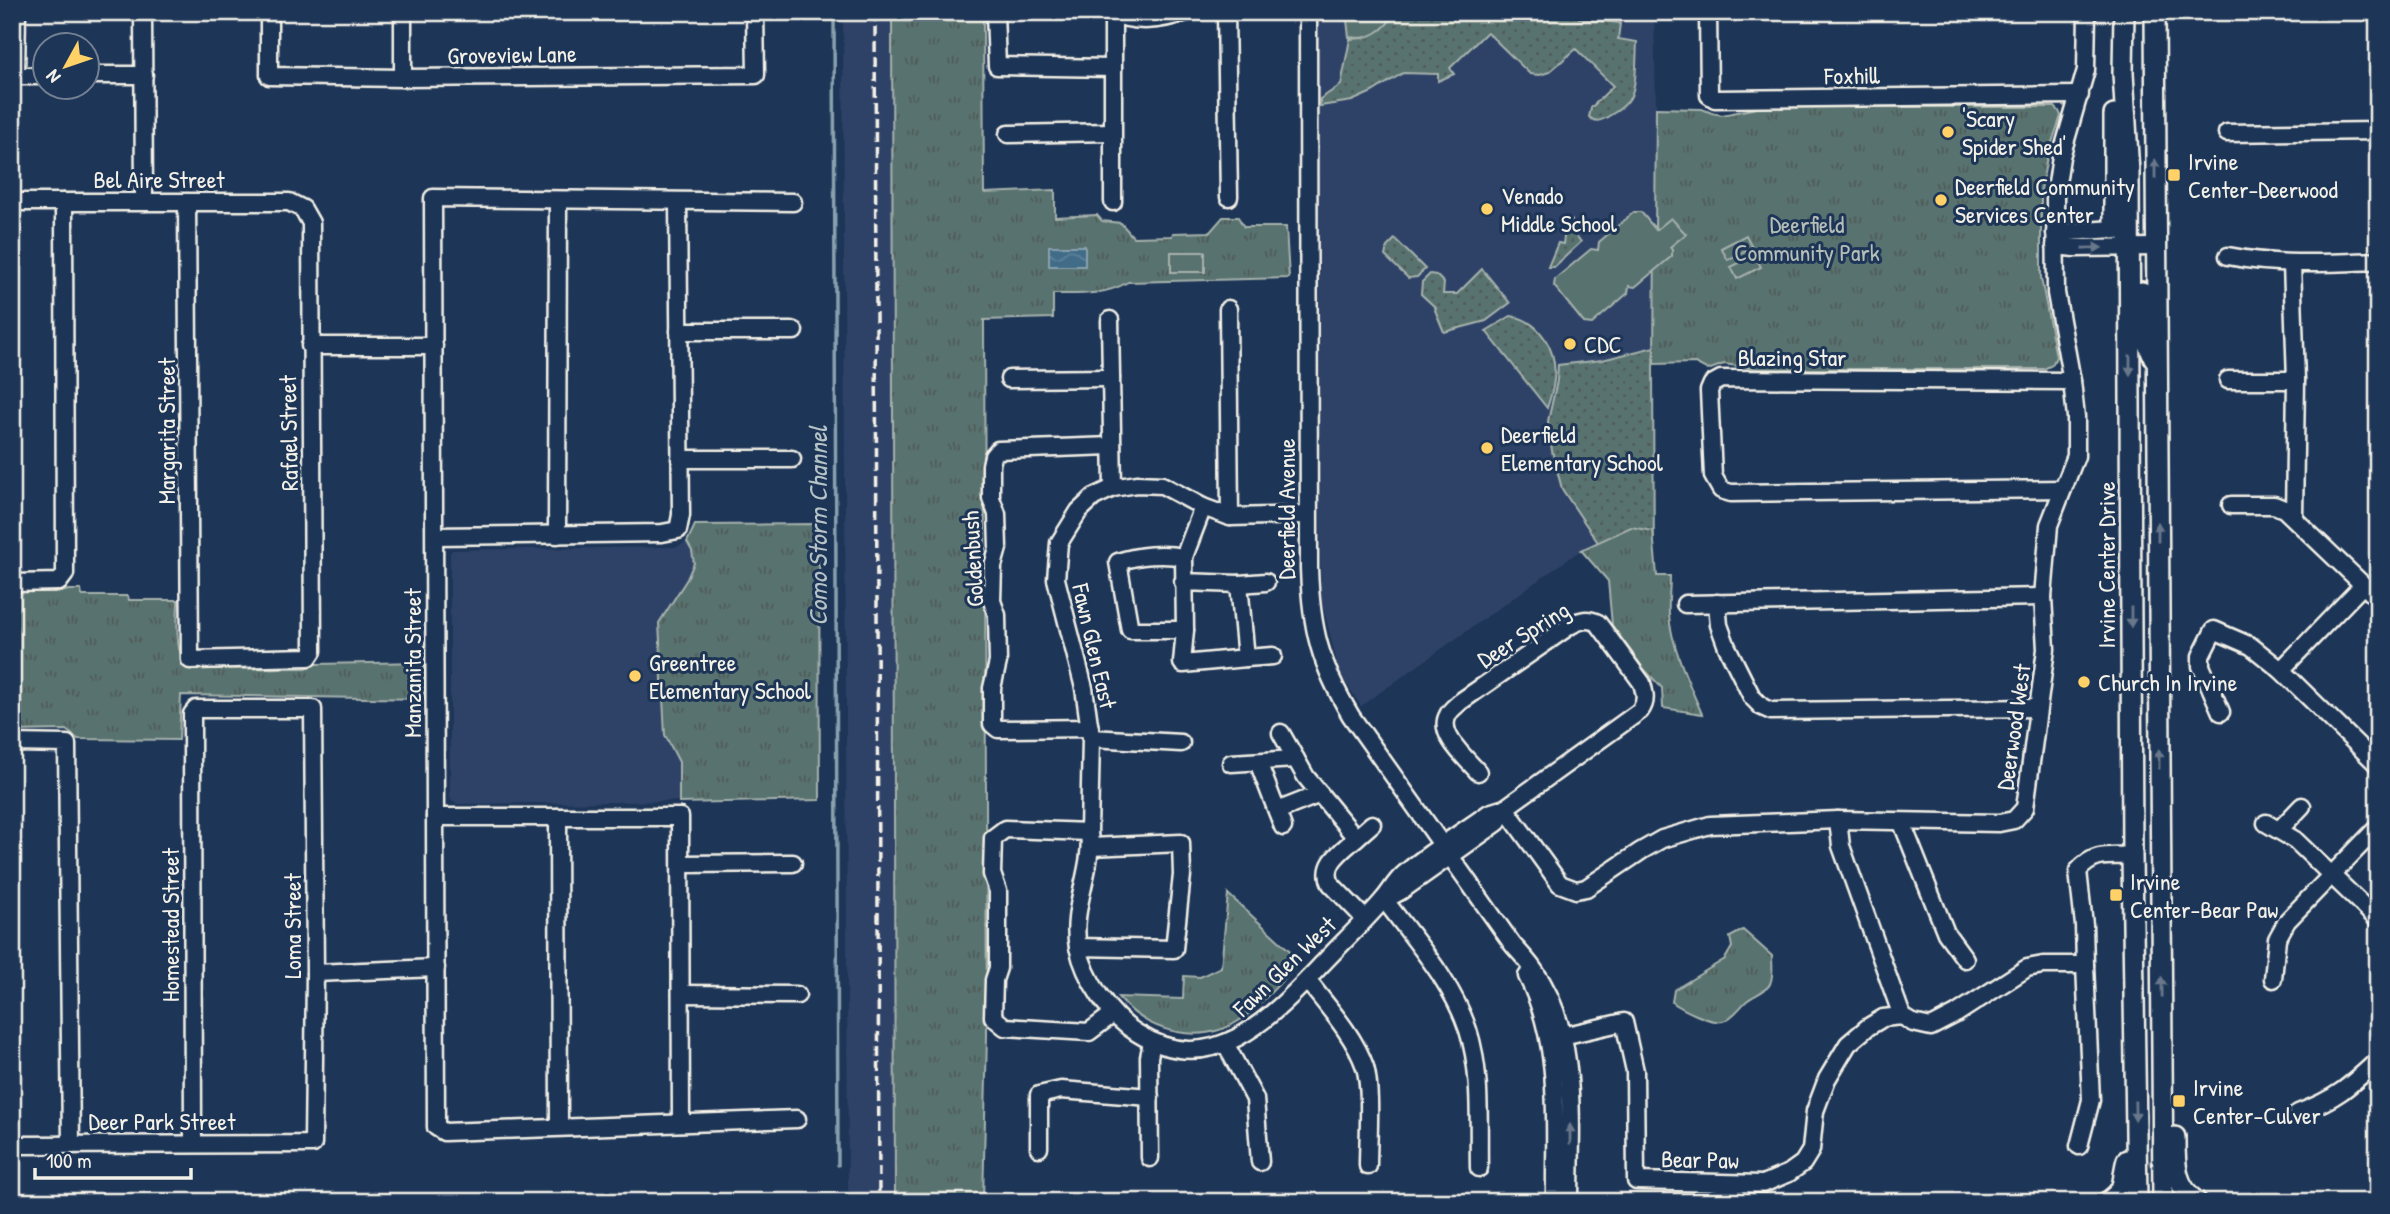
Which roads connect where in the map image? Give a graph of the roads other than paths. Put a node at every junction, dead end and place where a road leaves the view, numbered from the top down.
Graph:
1 (17, 12) edge
2 (143, 12) edge
3 (269, 12) edge
4 (403, 12) edge
5 (755, 12) edge
6 (995, 12) edge
7 (1187, 12) edge
8 (1226, 12) edge
9 (1308, 12) edge
10 (1708, 12) edge
11 (2087, 12) edge
12 (2124, 12) edge
13 (2155, 12) edge
14 (1111, 13) edge
15 (1113, 68) junction
16 (102, 75) edge
17 (144, 75) junction
18 (14, 76) edge
19 (32, 76) edge
20 (403, 78) junction
21 (2080, 95) junction
22 (2378, 131) edge
23 (1112, 132) junction
24 (2227, 133) dead end
25 (1008, 134) dead end
26 (1229, 197) dead end
27 (558, 200) junction
28 (12, 202) edge
29 (64, 202) junction
30 (144, 202) junction
31 (187, 202) junction
32 (678, 202) junction
33 (793, 202) dead end
34 (1112, 202) dead end
35 (303, 209) joint
36 (2055, 239) junction
37 (2133, 241) junction
38 (2228, 256) dead end
39 (2378, 261) edge
40 (2292, 264) junction
41 (1228, 309) dead end
42 (1110, 320) dead end
43 (679, 331) junction
44 (793, 331) dead end
45 (310, 346) junction
46 (434, 346) junction
47 (1111, 378) junction
48 (1009, 379) dead end
49 (2072, 380) junction
50 (2228, 380) dead end
51 (2296, 380) junction
52 (1112, 446) junction
53 (680, 459) junction
54 (792, 459) dead end
55 (1113, 488) junction
56 (2063, 489) junction
57 (2231, 505) dead end
58 (1203, 507) junction
59 (1308, 515) junction
60 (1230, 516) junction
61 (2294, 517) junction
62 (557, 535) junction
63 (435, 536) junction
64 (1184, 556) junction
65 (1183, 582) junction
66 (1266, 582) dead end
67 (12, 583) edge
68 (1239, 583) junction
69 (2363, 585) junction
70 (2043, 597) junction
71 (2378, 599) edge
72 (1717, 603) junction
73 (1685, 604) dead end
74 (1185, 630) junction
75 (1273, 656) dead end
76 (309, 657) joint
77 (1246, 658) junction
78 (2281, 670) junction
79 (2038, 708) junction
80 (313, 709) joint
81 (2221, 712) dead end
82 (1091, 733) junction
83 (1281, 733) dead end
84 (12, 743) edge
85 (1181, 743) dead end
86 (1296, 759) junction
87 (1258, 762) junction
88 (1231, 763) dead end
89 (2378, 765) edge
90 (1478, 772) dead end
91 (1320, 794) junction
92 (2302, 806) dead end
93 (1505, 808) junction
94 (1276, 811) junction
95 (435, 817) junction
96 (558, 817) junction
97 (1838, 820) junction
98 (1902, 823) junction
99 (1372, 824) dead end
100 (1283, 827) dead end
101 (2378, 827) edge
102 (1356, 838) junction
103 (1091, 839) junction
104 (1447, 851) junction
105 (2132, 856) junction
106 (793, 863) dead end
107 (681, 864) junction
108 (2333, 876) junction
109 (1384, 899) junction
110 (1365, 919) junction
111 (2378, 920) edge
112 (1078, 947) junction
113 (1965, 959) dead end
114 (2085, 965) junction
115 (436, 968) junction
116 (315, 973) junction
117 (2273, 979) dead end
118 (1307, 980) junction
119 (681, 994) junction
120 (797, 995) dead end
121 (1114, 1014) junction
122 (1902, 1016) junction
123 (2163, 1025) junction
124 (1556, 1037) junction
125 (1152, 1042) junction
126 (1225, 1043) junction
127 (2378, 1060) edge
128 (1150, 1097) junction
129 (2298, 1113) dead end
130 (797, 1119) dead end
131 (681, 1123) junction
132 (559, 1126) junction
133 (193, 1144) junction
134 (313, 1144) joint
135 (2135, 1144) junction
136 (12, 1145) edge
137 (71, 1145) junction
138 (2079, 1146) dead end
139 (1039, 1148) dead end
140 (1150, 1158) dead end
141 (1260, 1162) dead end
142 (1368, 1166) dead end
143 (1479, 1168) dead end
144 (1555, 1202) edge
145 (1570, 1202) edge
146 (2107, 1202) edge
147 (2137, 1202) edge
148 (2163, 1202) edge
149 (2197, 1202) edge

1 - 18 street
2 - 17 street
3 - 20 street, Groveview Lane
4 - 20 street
5 - 20 street, Groveview Lane
6 - 15 street
7 - 14 street
8 - 26 street
9 - 59 street, Deerfield Avenue
10 - 21 street, Foxhill
11 - 21 street, Deerwood West
12 - 37 main road, Irvine Center Drive
37 -> 13 main road, Irvine Center Drive
14 - 15 street
15 - 23 street
16 - 17 street
17 - 30 street
18 - 19 street
21 - 36 street, Deerwood West
22 - 24 street
23 - 25 street
23 - 34 street
27 - 32 street
27 - 46 street, Manzanita Street
27 - 62 street
28 - 29 street, Bel Aire Street
29 - 30 street, Bel Aire Street
29 - 67 street
30 - 31 street, Bel Aire Street
31 - 35 street, Bel Aire Street
31 - 76 street, Margarita Street
32 - 33 street
32 - 43 street
35 - 45 street, Rafael Street
36 - 37 street
36 -> 37 street
36 - 49 street, Deerwood West
37 -> 105 main road, Irvine Center Drive
123 -> 37 main road, Irvine Center Drive
38 - 40 street
39 - 40 street
40 - 51 street
41 - 60 street
42 - 47 street
43 - 44 street
43 - 53 street
45 - 46 street
45 - 76 street, Rafael Street
46 - 63 street, Manzanita Street
47 - 48 street
47 - 52 street
49 - 56 street, Deerwood West
49 - 56 street, Blazing Star
50 - 51 street
51 - 61 street
52 - 55 street
52 - 82 street, Goldenbush
53 - 54 street
53 - 62 street
55 - 58 street, Fawn Glen East
55 - 82 street, Fawn Glen East
56 - 70 street, Deerwood West
57 - 61 street
58 - 60 street, Fawn Glen East
58 - 64 street
59 - 60 street, Fawn Glen East
59 - 104 street, Deerfield Avenue
61 - 69 street
62 - 63 street
63 - 95 street, Manzanita Street
64 - 65 street
64 - 74 street
65 - 68 street
65 - 74 street
66 - 68 street
68 - 77 street
69 - 71 street
69 - 78 street
70 - 72 street
70 - 79 street, Deerwood West
72 - 73 street
72 - 79 street
74 - 77 street
75 - 77 street
78 - 81 street
78 - 89 street
79 - 98 street, Deerwood West
80 - 116 street, Loma Street
80 - 133 street, Homestead Street
82 - 85 street
82 - 103 street, Fawn Glen East
83 - 86 street
84 - 137 street
86 - 87 street
86 - 91 street
87 - 88 street
87 - 94 street
90 - 93 street, Deer Spring
91 - 94 street
91 - 102 street
92 - 108 street
93 - 97 street, Deerwood West
93 - 104 street, Deer Spring
94 - 100 street
95 - 96 street
95 - 115 street, Manzanita Street
96 - 107 street
96 - 132 street
97 - 98 street, Deerwood West
97 - 122 street
98 - 113 street
99 - 102 street
101 - 108 street
102 - 110 street
103 - 112 street, Fawn Glen West
103 - 112 street
103 - 121 street
104 - 109 street, Fawn Glen West
104 - 124 street, Deerfield Avenue
105 - 114 street
105 -> 135 main road, Irvine Center Drive
106 - 107 street
107 - 119 street
108 - 111 street
108 - 117 street
109 - 110 street, Fawn Glen West
109 - 143 street
110 - 118 street, Fawn Glen West
112 - 121 street, Fawn Glen West
114 - 122 street
114 - 138 street
115 - 116 street
115 - 132 street, Manzanita Street
116 - 134 street, Loma Street
118 - 126 street, Fawn Glen West
118 - 142 street
119 - 120 street
119 - 131 street
121 - 125 street, Fawn Glen West
122 - 124 street, Bear Paw
123 - 148 main road, Irvine Center Drive
123 - 149 main road
124 - 144 street, Deerfield Avenue
145 -> 124 street, Deerfield Avenue
125 - 126 street, Fawn Glen West
125 - 128 street
126 - 141 street
127 - 129 street
128 - 139 street
128 - 140 street
130 - 131 street
131 - 132 street
133 - 134 street, Deer Park Street
133 - 137 street, Deer Park Street
135 - 146 main road
135 - 147 main road, Irvine Center Drive
136 - 137 street, Deer Park Street

